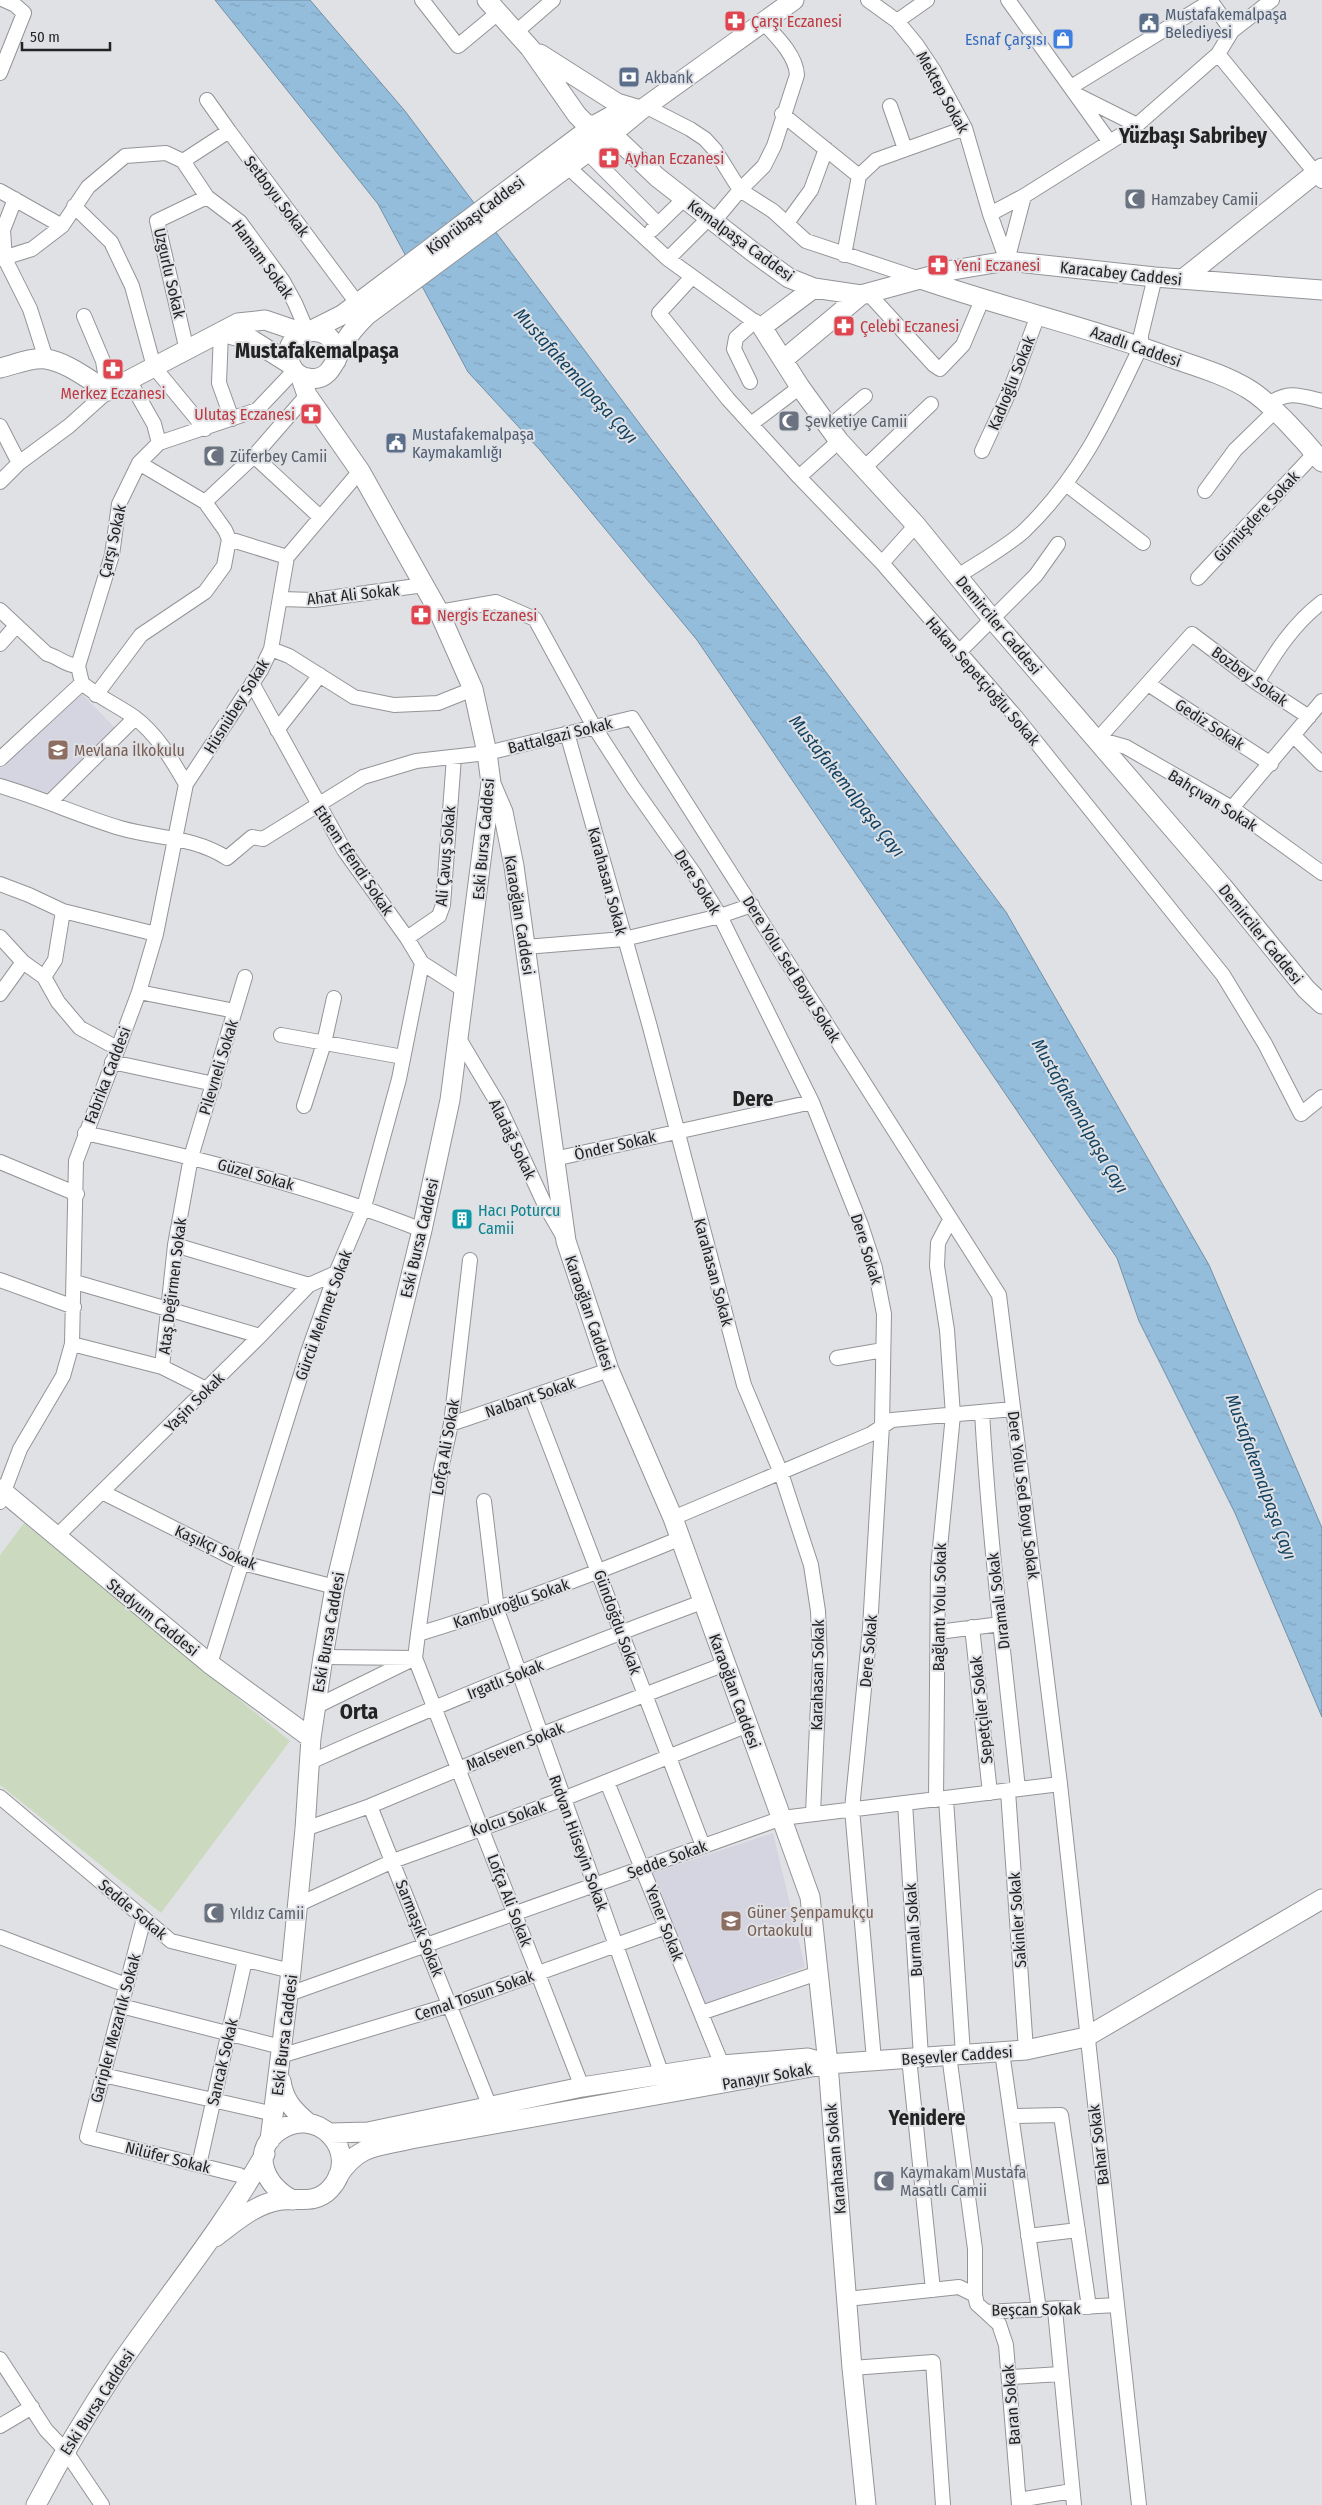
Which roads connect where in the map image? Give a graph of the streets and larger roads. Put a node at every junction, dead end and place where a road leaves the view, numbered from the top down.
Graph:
1 (4, 0) edge
2 (422, 0) edge
3 (553, 0) edge
4 (793, 0) edge
5 (868, 0) edge
6 (927, 0) edge
7 (1008, 0) edge
8 (1272, 0) edge
9 (1211, 1) edge
10 (493, 6) edge
11 (897, 21) junction
12 (763, 22) junction
13 (1232, 31) junction
14 (516, 32) junction
15 (530, 48) junction
16 (1218, 54) junction
17 (0, 73) edge
18 (1073, 90) junction
19 (599, 93) junction
20 (207, 100) dead end
21 (890, 106) dead end
22 (643, 108) junction
23 (782, 114) junction
24 (613, 125) junction
25 (1137, 125) junction
26 (593, 126) junction
27 (965, 128) junction
28 (229, 131) junction
29 (1109, 141) junction
30 (826, 149) junction
31 (906, 149) junction
32 (587, 152) junction
33 (184, 161) junction
34 (568, 167) junction
35 (1320, 173) edge
36 (859, 176) junction
37 (538, 178) junction
38 (740, 190) junction
39 (0, 191) edge
40 (1024, 196) junction
41 (208, 197) junction
42 (685, 198) junction
43 (15, 200) junction
44 (74, 206) junction
45 (990, 214) junction
46 (712, 219) junction
47 (787, 223) junction
48 (658, 224) junction
49 (62, 226) junction
50 (644, 238) junction
51 (844, 255) junction
52 (3, 259) edge
53 (668, 259) junction
54 (1007, 261) junction
55 (1156, 277) junction
56 (692, 278) junction
57 (921, 279) junction
58 (1183, 279) junction
59 (814, 288) junction
60 (1322, 290) edge
61 (864, 294) junction
62 (982, 300) junction
63 (362, 309) junction
64 (1038, 315) junction
65 (84, 316) dead end
66 (758, 324) junction
67 (221, 332) junction
68 (306, 332) junction
69 (1141, 346) junction
70 (187, 350) junction
71 (46, 359) junction
72 (783, 360) junction
73 (336, 361) junction
74 (154, 367) junction
75 (0, 368) edge
76 (295, 370) junction
77 (129, 380) junction
78 (750, 382) dead end
79 (800, 387) junction
80 (108, 391) junction
81 (307, 394) junction
82 (865, 396) dead end
83 (1322, 401) edge
84 (931, 404) dead end
85 (1271, 408) junction
86 (232, 419) junction
87 (751, 424) junction
88 (0, 426) edge
89 (205, 429) junction
90 (834, 434) junction
91 (159, 443) junction
92 (982, 451) dead end
93 (254, 456) junction
94 (1318, 458) edge
95 (19, 463) junction
96 (139, 463) junction
97 (864, 468) junction
98 (360, 471) junction
99 (799, 477) junction
100 (0, 482) edge
101 (1067, 485) junction
102 (1205, 491) dead end
103 (205, 502) junction
104 (320, 517) junction
105 (916, 525) junction
106 (229, 540) junction
107 (1143, 543) dead end
108 (1058, 544) dead end
109 (287, 557) junction
110 (882, 563) junction
111 (958, 576) junction
112 (1198, 578) dead end
113 (424, 585) junction
114 (281, 599) junction
115 (1322, 602) edge
116 (0, 610) edge
117 (439, 612) junction
118 (993, 620) junction
119 (16, 626) junction
120 (0, 644) edge
121 (271, 649) junction
122 (959, 652) junction
123 (78, 666) junction
124 (320, 675) junction
125 (252, 683) junction
126 (1257, 683) junction
127 (82, 684) junction
128 (1148, 684) junction
129 (473, 689) junction
130 (96, 695) junction
131 (1322, 701) edge
132 (1309, 717) junction
133 (135, 718) junction
134 (632, 718) joint
135 (594, 726) junction
136 (277, 730) junction
137 (568, 733) junction
138 (1294, 736) junction
139 (1098, 740) junction
140 (487, 753) junction
141 (454, 758) junction
142 (0, 759) edge
143 (1271, 764) junction
144 (1322, 764) edge
145 (491, 783) junction
146 (186, 784) junction
147 (0, 786) edge
148 (50, 802) junction
149 (317, 804) junction
150 (1232, 808) junction
151 (174, 840) junction
152 (1322, 873) edge
153 (0, 884) edge
154 (752, 905) junction
155 (63, 911) junction
156 (720, 916) junction
157 (156, 934) junction
158 (0, 937) edge
159 (407, 938) junction
160 (624, 939) junction
161 (525, 947) junction
162 (23, 962) junction
163 (422, 963) junction
164 (44, 977) junction
165 (245, 977) dead end
166 (464, 990) junction
167 (139, 992) junction
168 (0, 994) edge
169 (334, 998) dead end
170 (1322, 1004) edge
171 (235, 1012) junction
172 (281, 1035) dead end
173 (458, 1037) junction
174 (324, 1043) junction
175 (117, 1048) junction
176 (403, 1058) junction
177 (112, 1062) junction
178 (214, 1084) junction
179 (1322, 1097) edge
180 (812, 1102) junction
181 (304, 1106) dead end
182 (676, 1130) junction
183 (85, 1133) junction
184 (190, 1156) junction
185 (554, 1159) junction
186 (0, 1162) edge
187 (77, 1194) junction
188 (364, 1207) junction
189 (950, 1220) junction
190 (422, 1230) junction
191 (566, 1241) junction
192 (175, 1245) junction
193 (470, 1260) dead end
194 (336, 1273) junction
195 (0, 1280) edge
196 (74, 1282) junction
197 (309, 1285) junction
198 (74, 1307) junction
199 (168, 1310) junction
200 (260, 1336) junction
201 (72, 1344) junction
202 (883, 1350) junction
203 (837, 1358) dead end
204 (162, 1367) junction
205 (609, 1370) junction
206 (206, 1389) junction
207 (532, 1397) junction
208 (1013, 1409) junction
209 (982, 1412) junction
210 (953, 1415) junction
211 (451, 1424) junction
212 (882, 1425) junction
213 (781, 1473) junction
214 (102, 1492) junction
215 (1, 1494) edge
216 (484, 1501) dead end
217 (673, 1518) junction
218 (56, 1537) junction
219 (681, 1538) junction
220 (243, 1562) junction
221 (599, 1572) junction
222 (335, 1587) junction
223 (702, 1602) junction
224 (497, 1610) junction
225 (1002, 1624) junction
226 (972, 1627) junction
227 (622, 1632) junction
228 (938, 1632) junction
229 (418, 1634) junction
230 (323, 1657) junction
231 (415, 1658) junction
232 (210, 1664) junction
233 (725, 1664) junction
234 (518, 1674) junction
235 (645, 1695) junction
236 (315, 1707) junction
237 (433, 1707) junction
238 (748, 1726) junction
239 (540, 1735) junction
240 (311, 1738) junction
241 (668, 1757) junction
242 (310, 1762) junction
243 (458, 1769) junction
244 (607, 1782) junction
245 (1060, 1784) junction
246 (1013, 1790) junction
247 (990, 1793) junction
248 (0, 1797) edge
249 (563, 1799) junction
250 (941, 1800) junction
251 (905, 1803) junction
252 (370, 1806) junction
253 (852, 1809) junction
254 (812, 1813) junction
255 (782, 1818) junction
256 (482, 1827) junction
257 (305, 1829) junction
258 (703, 1846) junction
259 (393, 1860) junction
260 (643, 1868) junction
261 (595, 1885) junction
262 (1322, 1899) edge
263 (297, 1905) junction
264 (515, 1913) junction
265 (144, 1918) junction
266 (666, 1927) junction
267 (0, 1937) edge
268 (427, 1944) junction
269 (616, 1945) junction
270 (245, 1960) junction
271 (291, 1972) junction
272 (818, 1972) junction
273 (538, 1974) junction
274 (126, 1985) junction
275 (289, 1994) junction
276 (450, 2005) junction
277 (121, 2006) junction
278 (701, 2012) junction
279 (228, 2034) junction
280 (1086, 2037) junction
281 (1026, 2050) junction
282 (1002, 2052) junction
283 (956, 2055) junction
284 (280, 2058) junction
285 (915, 2058) junction
286 (874, 2060) junction
287 (828, 2064) junction
288 (722, 2066) junction
289 (103, 2075) junction
290 (662, 2075) junction
291 (582, 2087) junction
292 (214, 2100) junction
293 (490, 2107) junction
294 (274, 2114) junction
295 (1011, 2116) junction
296 (307, 2122) junction
297 (330, 2133) junction
298 (87, 2137) joint
299 (268, 2147) junction
300 (199, 2165) junction
301 (338, 2176) junction
302 (248, 2180) junction
303 (293, 2200) junction
304 (1078, 2230) junction
305 (1028, 2236) junction
306 (208, 2242) junction
307 (933, 2290) junction
308 (975, 2295) junction
309 (847, 2299) junction
310 (1117, 2305) junction
311 (1089, 2307) junction
312 (1039, 2310) junction
313 (1055, 2310) junction
314 (986, 2312) junction
315 (0, 2360) edge
316 (852, 2368) junction
317 (1060, 2374) junction
318 (1010, 2376) junction
319 (32, 2407) junction
320 (0, 2426) edge
321 (65, 2450) junction
322 (1073, 2498) edge
323 (1019, 2502) edge
324 (36, 2505) edge
325 (102, 2505) edge
326 (866, 2505) edge
327 (943, 2505) edge
328 (1139, 2505) edge

1 - 17 street
2 - 10 street
3 - 14 street
4 - 12 street
5 - 11 street, Mektep Sokak
6 - 11 street
7 - 18 street
8 - 13 street
9 - 13 street
9 - 18 street
10 - 14 street
11 - 27 street, Mektep Sokak
12 - 22 street
12 - 23 street
13 - 16 street
14 - 15 street
15 - 19 street
15 - 26 street
16 - 25 street
16 - 35 street
18 - 25 street
18 - 29 street
19 - 22 street
19 - 24 street, Kemalpaşa Caddesi
20 - 28 street, Setboyu Sokak
21 - 31 street
22 - 24 street
22 - 38 street
23 - 30 street
23 - 38 street
24 - 26 street, KöprübaşıCaddesi
24 - 32 street
24 - 42 street, Kemalpaşa Caddesi
25 - 29 street
26 - 37 street, KöprübaşıCaddesi
27 - 31 street
27 - 45 street, Mektep Sokak
28 - 33 street
28 - 63 street, Setboyu Sokak
29 - 40 street
30 - 36 street
30 - 47 street
31 - 36 street
32 - 34 street
32 - 48 street
33 - 41 street, Hamam Sokak
33 - 44 street
34 - 37 street
34 - 50 street, Demirciler Caddesi
35 - 58 street
36 - 51 street
37 - 63 street, KöprübaşıCaddesi
38 - 46 street
38 - 47 street
39 - 43 street
40 - 45 street
40 - 54 street
41 - 68 street, Hamam Sokak
41 - 70 street, Uzgurlu Sokak
42 - 46 street, Kemalpaşa Caddesi
42 - 48 street
43 - 49 street
43 - 52 street
44 - 49 street
44 - 74 street
45 - 54 street, Mektep Sokak
46 - 53 street
46 - 59 street, Kemalpaşa Caddesi
47 - 51 street
48 - 50 street
49 - 52 street
50 - 53 street, Demirciler Caddesi
51 - 57 street
52 - 71 street
53 - 56 street, Demirciler Caddesi
54 - 55 street, Karacabey Caddesi
54 - 57 street, Karacabey Caddesi
55 - 58 street, Karacabey Caddesi
55 - 69 street
56 - 66 street, Demirciler Caddesi
56 - 87 street, Hakan Sepetçioğlu Sokak
57 - 61 street, Kemalpaşa Caddesi
57 - 62 street, Azadlı Caddesi
58 - 60 street, Karacabey Caddesi
59 - 61 street, Kemalpaşa Caddesi
59 - 66 street
61 - 62 street
61 - 72 street
62 - 64 street, Azadlı Caddesi
63 - 68 street
63 - 73 street
64 - 69 street, Azadlı Caddesi
64 - 92 street, Kadıoğlu Sokak
65 - 80 street
66 - 72 street, Demirciler Caddesi
66 - 78 street
67 - 68 street
67 - 70 street
67 - 76 street
67 - 86 street
68 - 73 street
68 - 76 street
69 - 85 street, Azadlı Caddesi
69 - 101 street
70 - 74 street
71 - 75 street
71 - 80 street
72 - 79 street, Demirciler Caddesi
73 - 76 street
74 - 77 street
74 - 89 street
76 - 81 street, Eski Bursa Caddesi
76 - 86 street, Çarşı Sokak
77 - 80 street
77 - 91 street
79 - 87 street
79 - 90 street, Demirciler Caddesi
80 - 95 street
81 - 93 street
81 - 98 street, Eski Bursa Caddesi
82 - 90 street
83 - 85 street
84 - 97 street
85 - 94 street, Azadlı Caddesi
85 - 102 street
86 - 89 street, Çarşı Sokak
87 - 99 street, Hakan Sepetçioğlu Sokak
88 - 95 street
89 - 91 street, Çarşı Sokak
90 - 97 street, Demirciler Caddesi
90 - 99 street
91 - 96 street, Çarşı Sokak
93 - 103 street
93 - 104 street
94 - 112 street, Gümüşdere Sokak
95 - 100 street
96 - 103 street
96 - 123 street, Çarşı Sokak
97 - 105 street, Demirciler Caddesi
98 - 104 street
98 - 113 street, Eski Bursa Caddesi
99 - 110 street, Hakan Sepetçioğlu Sokak
101 - 107 street
101 - 111 street
103 - 106 street
104 - 109 street
105 - 110 street
105 - 111 street, Demirciler Caddesi
106 - 109 street
106 - 130 street
108 - 118 street
109 - 114 street, Hüsnübey Sokak
110 - 122 street, Hakan Sepetçioğlu Sokak
111 - 118 street, Demirciler Caddesi
113 - 114 street, Ahat Ali Sokak
113 - 117 street, Eski Bursa Caddesi
114 - 121 street, Hüsnübey Sokak
115 - 126 street
116 - 119 street
117 - 129 street, Eski Bursa Caddesi
117 - 135 street, Dere Sokak
118 - 122 street
118 - 139 street, Demirciler Caddesi
119 - 120 street
119 - 123 street
121 - 124 street
121 - 125 street, Hüsnübey Sokak
122 - 179 street, Hakan Sepetçioğlu Sokak
123 - 127 street, Çarşı Sokak
124 - 129 street
124 - 136 street
125 - 136 street, Ethem Efendi Sokak
125 - 146 street, Hüsnübey Sokak
126 - 128 street, Bozbey Sokak
126 - 132 street, Bozbey Sokak
127 - 130 street
127 - 142 street
128 - 139 street
128 - 143 street, Gediz Sokak
129 - 140 street, Eski Bursa Caddesi
130 - 133 street
131 - 132 street
132 - 138 street
133 - 146 street
133 - 148 street
134 - 135 street, Battalgazi Sokak
134 - 154 street, Dere Yolu Sed Boyu Sokak
135 - 137 street, Battalgazi Sokak
135 - 156 street, Dere Sokak
136 - 149 street, Ethem Efendi Sokak
137 - 140 street, Battalgazi Sokak
137 - 160 street, Karahasan Sokak
138 - 143 street
138 - 144 street
139 - 150 street, Bahçıvan Sokak
139 - 170 street, Demirciler Caddesi
140 - 141 street, Battalgazi Sokak
140 - 145 street, Eski Bursa Caddesi
141 - 149 street, Battalgazi Sokak
141 - 159 street, Ali Çavuş Sokak
143 - 150 street
145 - 161 street, Karaoğlan Caddesi
145 - 166 street, Eski Bursa Caddesi
146 - 151 street, Fabrika Caddesi
147 - 148 street
148 - 151 street
149 - 151 street, Battalgazi Sokak
149 - 159 street, Ethem Efendi Sokak
150 - 152 street, Bahçıvan Sokak
151 - 157 street, Fabrika Caddesi
153 - 155 street
154 - 156 street
154 - 189 street, Dere Yolu Sed Boyu Sokak
155 - 157 street
155 - 164 street
156 - 160 street
156 - 180 street, Dere Sokak
157 - 167 street, Fabrika Caddesi
158 - 162 street
159 - 163 street, Ethem Efendi Sokak
160 - 161 street
160 - 182 street, Karahasan Sokak
161 - 185 street, Karaoğlan Caddesi
162 - 164 street
162 - 168 street
163 - 166 street, Ethem Efendi Sokak
163 - 176 street, Gürcü Mehmet Sokak
164 - 175 street
165 - 171 street, Pilevneli Sokak
166 - 173 street, Eski Bursa Caddesi
167 - 171 street
167 - 175 street, Fabrika Caddesi
169 - 174 street
171 - 178 street, Pilevneli Sokak
172 - 174 street
173 - 190 street, Eski Bursa Caddesi
173 - 191 street, Aladağ Sokak
174 - 176 street
174 - 181 street
175 - 177 street, Fabrika Caddesi
176 - 188 street, Gürcü Mehmet Sokak
177 - 178 street
177 - 183 street, Fabrika Caddesi
178 - 184 street, Pilevneli Sokak
180 - 182 street, Önder Sokak
180 - 202 street, Dere Sokak
182 - 185 street, Önder Sokak
182 - 213 street, Karahasan Sokak
183 - 184 street, Güzel Sokak
183 - 187 street, Fabrika Caddesi
184 - 188 street, Güzel Sokak
184 - 192 street, Ataş Değirmen Sokak
185 - 191 street, Karaoğlan Caddesi
186 - 187 street
187 - 196 street, Fabrika Caddesi
188 - 190 street, Güzel Sokak
188 - 194 street, Gürcü Mehmet Sokak
189 - 208 street, Dere Yolu Sed Boyu Sokak
189 - 210 street
190 - 222 street, Eski Bursa Caddesi
191 - 205 street, Karaoğlan Caddesi
192 - 197 street
192 - 199 street, Ataş Değirmen Sokak
193 - 211 street, Lofça Ali Sokak
194 - 197 street, Yaşin Sokak
194 - 220 street, Gürcü Mehmet Sokak
195 - 198 street
196 - 198 street, Fabrika Caddesi
196 - 199 street
197 - 200 street, Yaşin Sokak
198 - 201 street, Fabrika Caddesi
199 - 200 street
199 - 204 street, Ataş Değirmen Sokak
200 - 206 street, Yaşin Sokak
201 - 204 street
201 - 215 street, Fabrika Caddesi
202 - 203 street
202 - 212 street, Dere Sokak
204 - 206 street, Ataş Değirmen Sokak
205 - 207 street, Nalbant Sokak
205 - 217 street, Karaoğlan Caddesi
206 - 214 street, Yaşin Sokak
207 - 211 street, Nalbant Sokak
207 - 221 street, Gündoğdu Sokak
208 - 209 street
208 - 245 street, Dere Yolu Sed Boyu Sokak
209 - 210 street
209 - 225 street, Dıramalı Sokak
210 - 212 street
210 - 228 street, Bağlantı Yolu Sokak
211 - 229 street, Lofça Ali Sokak
212 - 213 street
212 - 253 street, Dere Sokak
213 - 217 street
213 - 254 street, Karahasan Sokak
214 - 218 street, Yaşin Sokak
214 - 220 street, Kaşıkçı Sokak
215 - 218 street, Stadyum Caddesi
216 - 224 street, Rıdvan Hüseyin Sokak
217 - 219 street, Karaoğlan Caddesi
218 - 232 street, Stadyum Caddesi
219 - 221 street, Kamburoğlu Sokak
219 - 223 street, Karaoğlan Caddesi
220 - 222 street, Kaşıkçı Sokak
220 - 232 street, Gürcü Mehmet Sokak
221 - 224 street, Kamburoğlu Sokak
221 - 227 street, Gündoğdu Sokak
222 - 230 street, Eski Bursa Caddesi
223 - 227 street, Irgatlı Sokak
223 - 233 street, Karaoğlan Caddesi
224 - 229 street, Kamburoğlu Sokak
224 - 234 street, Rıdvan Hüseyin Sokak
225 - 226 street
225 - 246 street, Dıramalı Sokak
226 - 228 street
226 - 247 street, Sepetçiler Sokak
227 - 234 street, Irgatlı Sokak
227 - 235 street, Gündoğdu Sokak
228 - 250 street, Bağlantı Yolu Sokak
229 - 231 street
230 - 231 street
230 - 236 street, Eski Bursa Caddesi
231 - 236 street
231 - 237 street, Lofça Ali Sokak
232 - 240 street, Stadyum Caddesi
233 - 235 street, Malseven Sokak
233 - 238 street, Karaoğlan Caddesi
234 - 237 street, Irgatlı Sokak
234 - 239 street, Rıdvan Hüseyin Sokak
235 - 239 street, Malseven Sokak
235 - 241 street, Gündoğdu Sokak
236 - 240 street, Eski Bursa Caddesi
237 - 242 street, Irgatlı Sokak
237 - 243 street, Lofça Ali Sokak
238 - 241 street, Kolcu Sokak
238 - 255 street, Karaoğlan Caddesi
239 - 243 street, Malseven Sokak
239 - 249 street, Rıdvan Hüseyin Sokak
240 - 242 street, Eski Bursa Caddesi
241 - 244 street, Kolcu Sokak
241 - 258 street, Gündoğdu Sokak
242 - 257 street, Eski Bursa Caddesi
243 - 252 street, Malseven Sokak
243 - 256 street, Lofça Ali Sokak
244 - 249 street, Kolcu Sokak
244 - 260 street, Yener Sokak
245 - 246 street, Sedde Sokak
245 - 280 street, Bahar Sokak
246 - 247 street, Sedde Sokak
246 - 281 street, Sakinler Sokak
247 - 250 street, Sedde Sokak
248 - 265 street, Sedde Sokak
249 - 256 street, Kolcu Sokak
249 - 261 street, Rıdvan Hüseyin Sokak
250 - 251 street, Sedde Sokak
250 - 283 street, Bağlantı Yolu Sokak
251 - 253 street, Sedde Sokak
251 - 285 street, Burmalı Sokak
252 - 257 street, Malseven Sokak
252 - 259 street, Sarmaşık Sokak
253 - 254 street, Sedde Sokak
253 - 286 street, Dere Sokak
254 - 255 street, Sedde Sokak
255 - 258 street, Sedde Sokak
255 - 272 street, Karahasan Sokak
256 - 259 street, Kolcu Sokak
256 - 264 street, Lofça Ali Sokak
257 - 263 street, Eski Bursa Caddesi
258 - 260 street, Sedde Sokak
259 - 263 street, Kolcu Sokak
259 - 268 street, Sarmaşık Sokak
260 - 261 street, Sedde Sokak
260 - 266 street, Yener Sokak
261 - 264 street, Sedde Sokak
261 - 269 street, Rıdvan Hüseyin Sokak
262 - 280 street, Beşevler Caddesi
263 - 271 street, Eski Bursa Caddesi
264 - 268 street, Sedde Sokak
264 - 273 street, Lofça Ali Sokak
265 - 270 street, Sedde Sokak
265 - 274 street, Garipler Mezarlık Sokak
266 - 269 street, Cemal Tosun Sokak
266 - 278 street, Yener Sokak
267 - 274 street
268 - 275 street, Sedde Sokak
268 - 276 street, Sarmaşık Sokak
269 - 273 street, Cemal Tosun Sokak
269 - 290 street, Rıdvan Hüseyin Sokak
270 - 271 street, Sedde Sokak
270 - 279 street, Sancak Sokak
271 - 275 street, Eski Bursa Caddesi
272 - 278 street
272 - 287 street, Karahasan Sokak
273 - 276 street, Cemal Tosun Sokak
273 - 291 street, Lofça Ali Sokak
274 - 277 street, Garipler Mezarlık Sokak
275 - 284 street, Eski Bursa Caddesi
276 - 284 street, Cemal Tosun Sokak
276 - 293 street, Sarmaşık Sokak
277 - 279 street
277 - 289 street, Garipler Mezarlık Sokak
278 - 288 street, Yener Sokak
279 - 284 street
279 - 292 street, Sancak Sokak
280 - 281 street, Beşevler Caddesi
280 - 310 street, Bahar Sokak
281 - 282 street, Beşevler Caddesi
282 - 283 street, Beşevler Caddesi
282 - 295 street
283 - 285 street, Beşevler Caddesi
283 - 308 street, Bağlantı Yolu Sokak
284 - 294 street, Eski Bursa Caddesi
284 - 296 street
285 - 286 street, Beşevler Caddesi
285 - 307 street, Burmalı Sokak
286 - 287 street, Beşevler Caddesi
287 - 288 street, Panayır Sokak
287 - 301 street, Panayır Sokak
287 - 309 street, Karahasan Sokak
288 - 290 street, Panayır Sokak
289 - 292 street
289 - 298 street, Garipler Mezarlık Sokak
290 - 291 street, Panayır Sokak
291 - 293 street, Panayır Sokak
292 - 294 street
292 - 300 street, Sancak Sokak
293 - 297 street, Panayır Sokak
294 - 299 street, Eski Bursa Caddesi
295 - 304 street, Bahar Sokak
295 - 305 street
296 - 297 street
296 - 299 street
297 - 301 street
298 - 300 street, Nilüfer Sokak
299 - 302 street, Eski Bursa Caddesi
299 - 303 street
300 - 302 street, Nilüfer Sokak
301 - 303 street
302 - 306 street, Eski Bursa Caddesi
303 - 306 street
304 - 305 street
304 - 311 street, Bahar Sokak
305 - 312 street
306 - 321 street, Eski Bursa Caddesi
307 - 308 street, Beşcan Sokak
307 - 309 street, Beşcan Sokak
308 - 314 street, Beşcan Sokak
309 - 316 street, Karahasan Sokak
310 - 311 street, Beşcan Sokak
310 - 328 street, Bahar Sokak
311 - 313 street, Beşcan Sokak
312 - 313 street, Beşcan Sokak
312 - 314 street, Beşcan Sokak
313 - 317 street
314 - 318 street, Baran Sokak
315 - 319 street
316 - 326 street, Karahasan Sokak
316 - 327 street
317 - 318 street
317 - 322 street
318 - 323 street, Baran Sokak
319 - 320 street
319 - 321 street
321 - 324 street, Eski Bursa Caddesi
321 - 325 street
322 - 323 street

